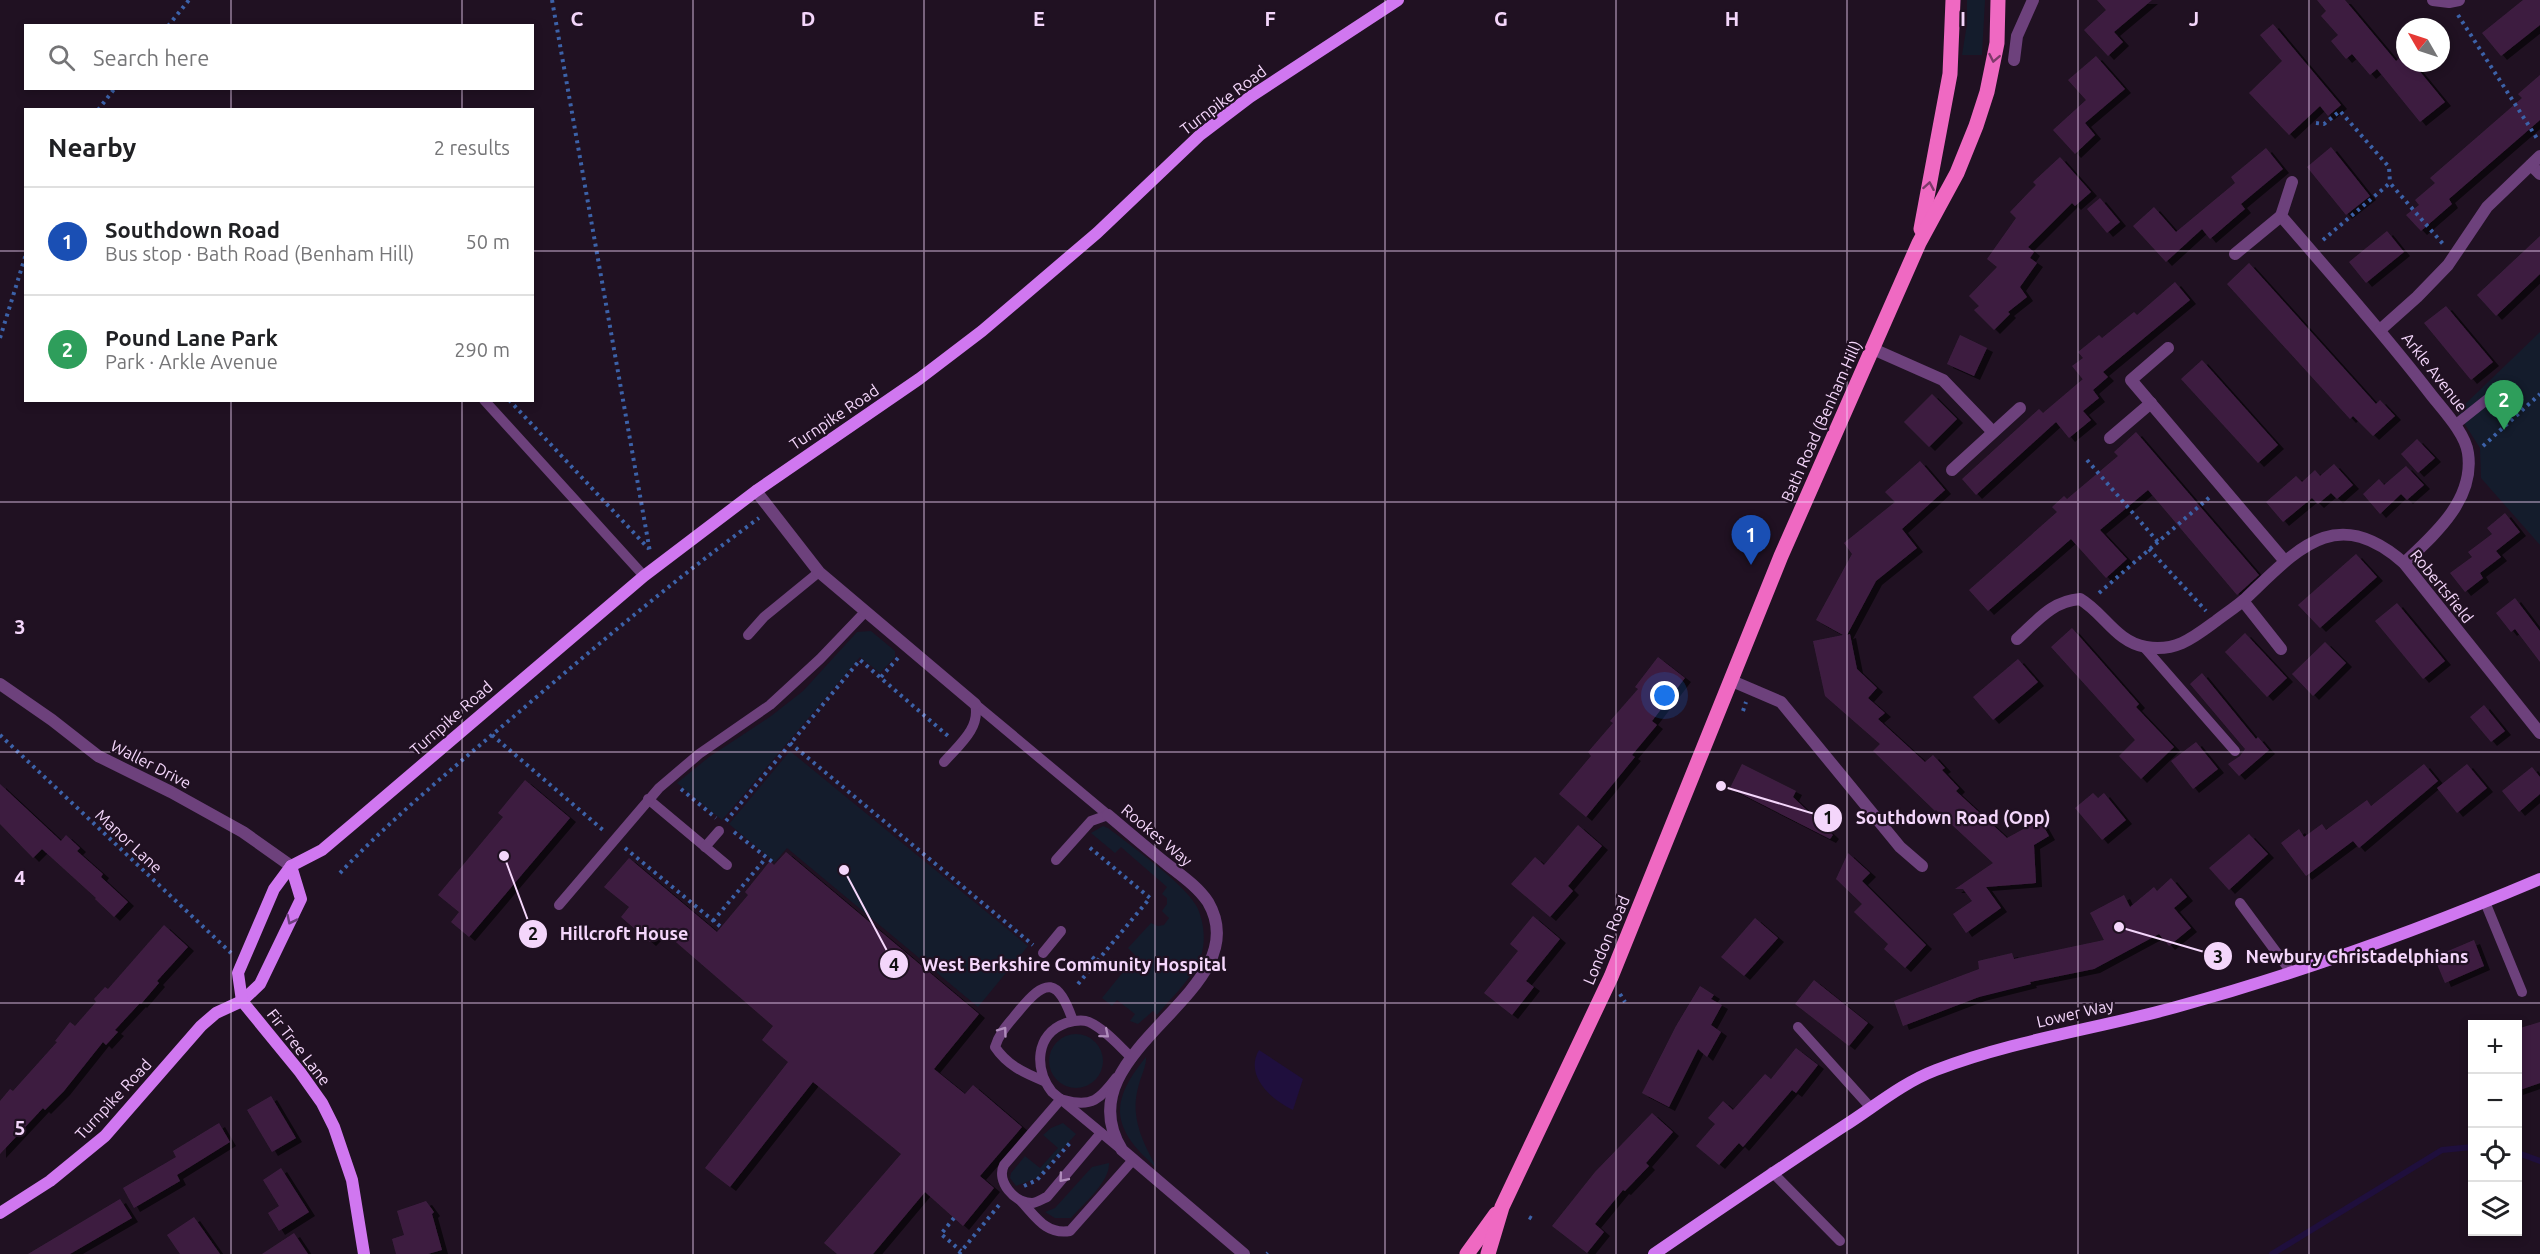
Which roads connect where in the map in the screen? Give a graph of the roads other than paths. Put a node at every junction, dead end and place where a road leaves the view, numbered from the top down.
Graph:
1 (1398, 0) edge
2 (1953, 0) edge
3 (1998, 0) edge
4 (2033, 0) edge
5 (2433, 0) edge
6 (2454, 1) edge
7 (2014, 60) dead end
8 (2537, 165) edge
9 (2292, 182) dead end
10 (2281, 216) junction
11 (1919, 243) junction
12 (2235, 254) dead end
13 (2380, 330) junction
14 (2168, 348) dead end
15 (1873, 349) junction
16 (2499, 390) dead end
17 (486, 402) edge
18 (2151, 403) junction
19 (2020, 408) dead end
20 (2455, 424) junction
21 (1993, 432) junction
22 (2110, 438) dead end
23 (1952, 470) dead end
24 (756, 491) junction
25 (2284, 560) junction
26 (2404, 563) junction
27 (819, 572) junction
28 (644, 576) junction
29 (2243, 601) junction
30 (865, 612) junction
31 (748, 635) dead end
32 (2017, 639) dead end
33 (2144, 647) junction
34 (2282, 649) dead end
35 (1731, 681) junction
36 (0, 684) edge
37 (975, 704) junction
38 (2540, 733) edge
39 (2235, 751) dead end
40 (944, 762) dead end
41 (648, 799) junction
42 (1108, 815) junction
43 (721, 827) road end
44 (705, 847) junction
45 (1056, 860) dead end
46 (291, 866) junction
47 (727, 866) dead end
48 (1922, 866) dead end
49 (2540, 879) edge
50 (2485, 902) junction
51 (2240, 903) dead end
52 (559, 905) dead end
53 (1061, 931) dead end
54 (1043, 953) dead end
55 (2291, 972) junction
56 (2522, 992) dead end
57 (242, 1000) junction
58 (1073, 1021) junction
59 (1798, 1027) dead end
60 (1132, 1058) junction
61 (1116, 1078) junction
62 (1044, 1082) junction
63 (1061, 1099) junction
64 (1871, 1108) junction
65 (1101, 1133) junction
66 (1122, 1150) junction
67 (1133, 1160) junction
68 (1772, 1172) junction
69 (1021, 1201) junction
70 (1502, 1207) junction
71 (0, 1213) edge
72 (1840, 1241) dead end
73 (364, 1254) edge
74 (1244, 1254) edge
75 (1467, 1254) edge
76 (1488, 1254) edge
77 (1654, 1254) edge

1 - 24 street, Turnpike Road
11 -> 2 main road, Bath Road (Benham Hill)
3 -> 11 main road, Bath Road (Benham Hill)
4 - 7 street
5 - 6 street
8 - 13 street
9 - 10 street
10 - 12 street
10 - 13 street, Arkle Avenue
11 - 15 main road, Bath Road (Benham Hill)
13 - 20 street, Arkle Avenue
14 - 18 street
15 - 21 street
15 - 35 main road, Bath Road (Benham Hill)
16 - 20 lane
17 - 28 lane
18 - 22 street
18 - 25 street
19 - 21 street
20 - 26 street, Arkle Avenue
21 - 23 street
24 - 27 street, Rookes Way
24 - 28 street, Turnpike Road
25 - 26 street, Robertsfield
25 - 29 street, Robertsfield
26 - 38 street, Robertsfield
27 - 30 street, Rookes Way
27 - 31 lane
28 - 46 street, Turnpike Road
29 - 33 street, Robertsfield
29 - 34 street
30 - 37 street, Rookes Way
30 - 41 lane
32 - 33 street
33 - 39 lane
35 - 48 street
35 - 70 main road, London Road
36 - 46 street, Waller Drive
37 - 40 lane
37 - 42 lane, Rookes Way
41 - 44 lane
41 - 52 lane
42 - 45 lane
42 - 60 street, Rookes Way
43 - 44 lane
44 - 47 lane
46 - 57 street, Turnpike Road
46 -> 57 street, Turnpike Road
49 - 50 street, Lower Way
50 - 55 street, Lower Way
50 - 56 lane
51 - 55 lane
53 - 54 lane
55 - 64 street, Lower Way
57 - 71 street, Turnpike Road
57 - 73 street, Fir Tree Lane
58 -> 60 lane
58 - 62 lane
62 -> 58 lane
59 - 64 lane
60 - 61 street, Rookes Way
61 - 63 lane
61 - 66 street, Rookes Way
62 - 63 lane
63 - 65 lane
63 - 69 lane
64 - 68 street, Lower Way
65 - 66 lane
65 -> 69 lane
66 - 67 street, Rookes Way
67 - 69 lane
67 - 74 street, Rookes Way
68 - 72 lane
68 - 77 street, Lower Way
70 - 75 main road, London Road
70 - 76 main road, London Road

